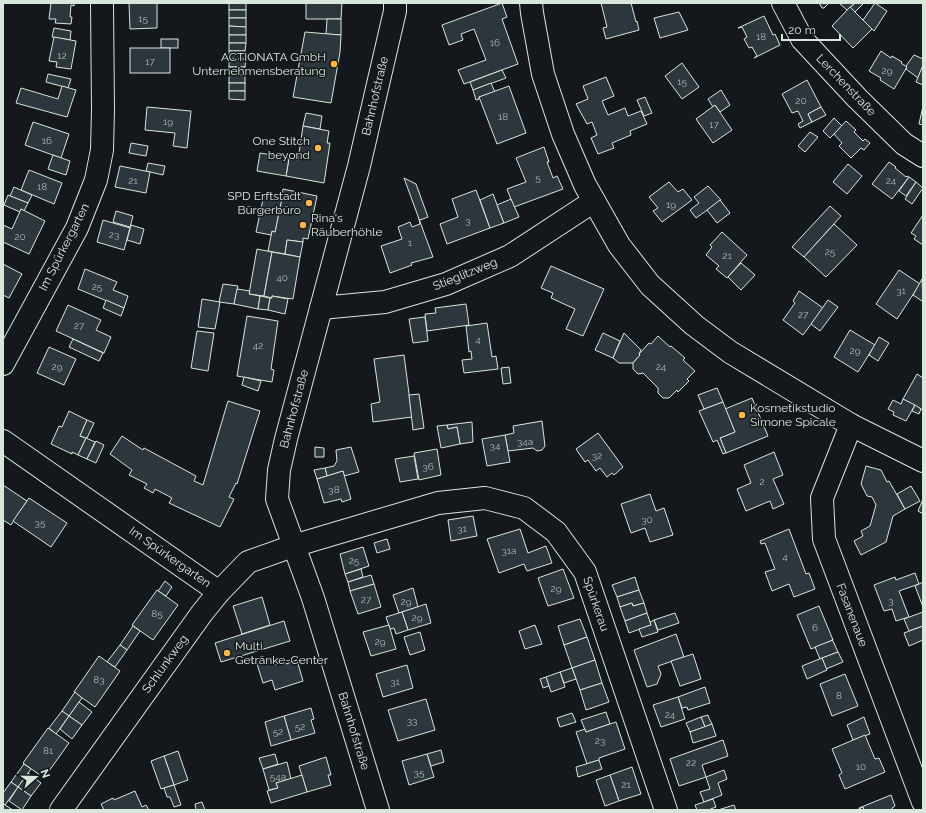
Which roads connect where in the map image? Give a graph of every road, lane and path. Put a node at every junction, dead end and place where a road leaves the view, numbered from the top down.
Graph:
1 (102, 3) edge
2 (395, 3) edge
3 (531, 3) edge
4 (783, 3) edge
5 (923, 156) edge
6 (594, 201) junction
7 (321, 308) junction
8 (3, 364) edge
9 (851, 425) junction
10 (3, 441) edge
11 (923, 461) edge
12 (293, 546) junction
13 (219, 592) junction
14 (923, 802) edge
15 (61, 810) edge
16 (378, 810) edge
17 (666, 810) edge

1 - 8 street, Im Spürkergarten
2 - 7 street, Bahnhofstraße
3 - 6 street
4 - 5 street, Lerchenstraße
6 - 7 street, Stieglitzweg
6 - 9 street
7 - 12 street, Bahnhofstraße
9 - 11 street
9 - 14 street, Fasanenaue
10 - 13 street, Im Spürkergarten
12 - 13 street, Schlunkweg
12 - 16 street, Bahnhofstraße
12 - 17 street, Spürkerau
13 - 15 street, Schlunkweg

